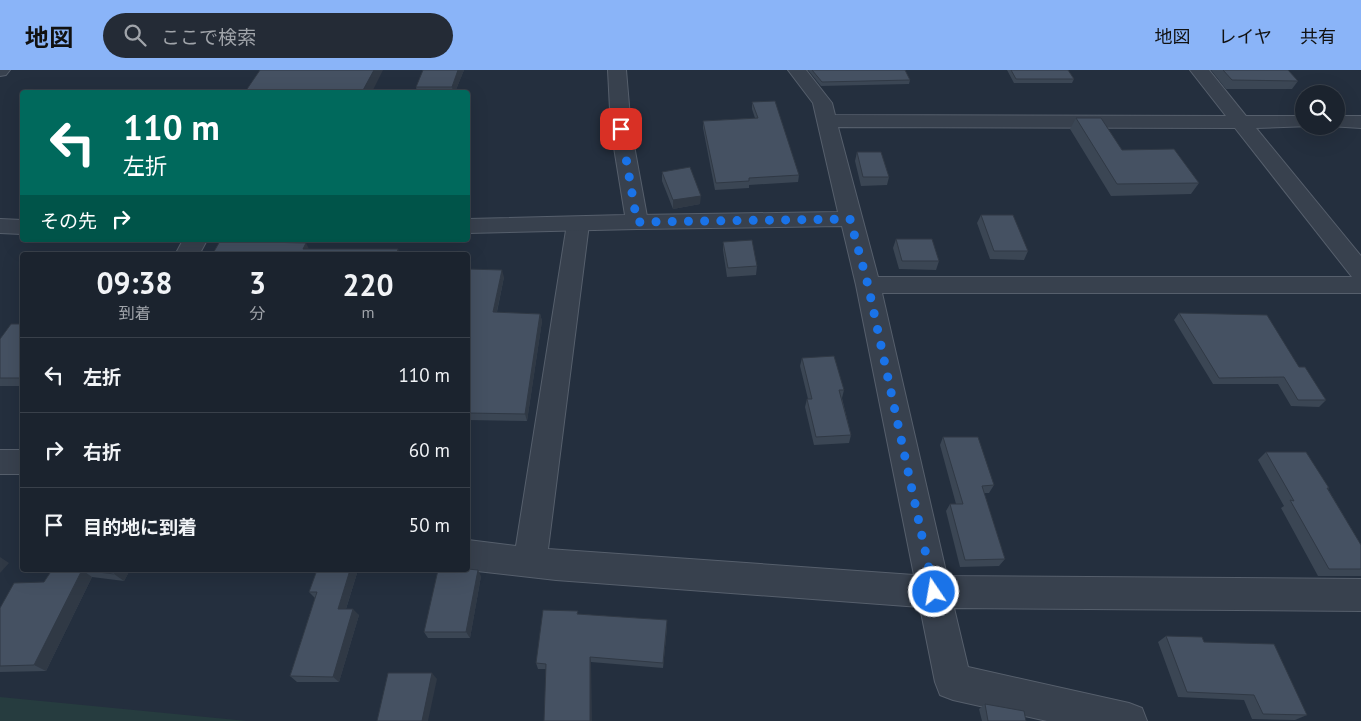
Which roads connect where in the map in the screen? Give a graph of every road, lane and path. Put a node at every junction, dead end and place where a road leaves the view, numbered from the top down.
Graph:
1 (617, 70) edge
2 (797, 70) edge
3 (1199, 70) edge
4 (826, 121) junction
5 (1240, 122) junction
6 (1295, 122) edge
7 (1345, 122) edge
8 (1361, 122) edge
9 (850, 219) junction
10 (637, 222) junction
11 (578, 224) junction
12 (0, 226) edge
13 (470, 226) edge
14 (20, 227) edge
15 (1361, 272) edge
16 (868, 285) junction
17 (1361, 285) edge
18 (0, 462) edge
19 (20, 462) edge
20 (470, 555) edge
21 (530, 562) junction
22 (934, 592) junction
23 (1361, 595) edge
24 (1129, 721) edge

1 - 10 street
2 - 4 street
3 - 5 street
4 - 5 street
4 - 9 street
5 - 6 street
5 - 15 street
7 - 8 street
9 - 10 street
9 - 16 street
10 - 11 street
11 - 13 street
11 - 21 street
12 - 14 street
16 - 17 street
16 - 22 street
18 - 19 street
20 - 21 street
21 - 22 street
22 - 23 street
22 - 24 street

